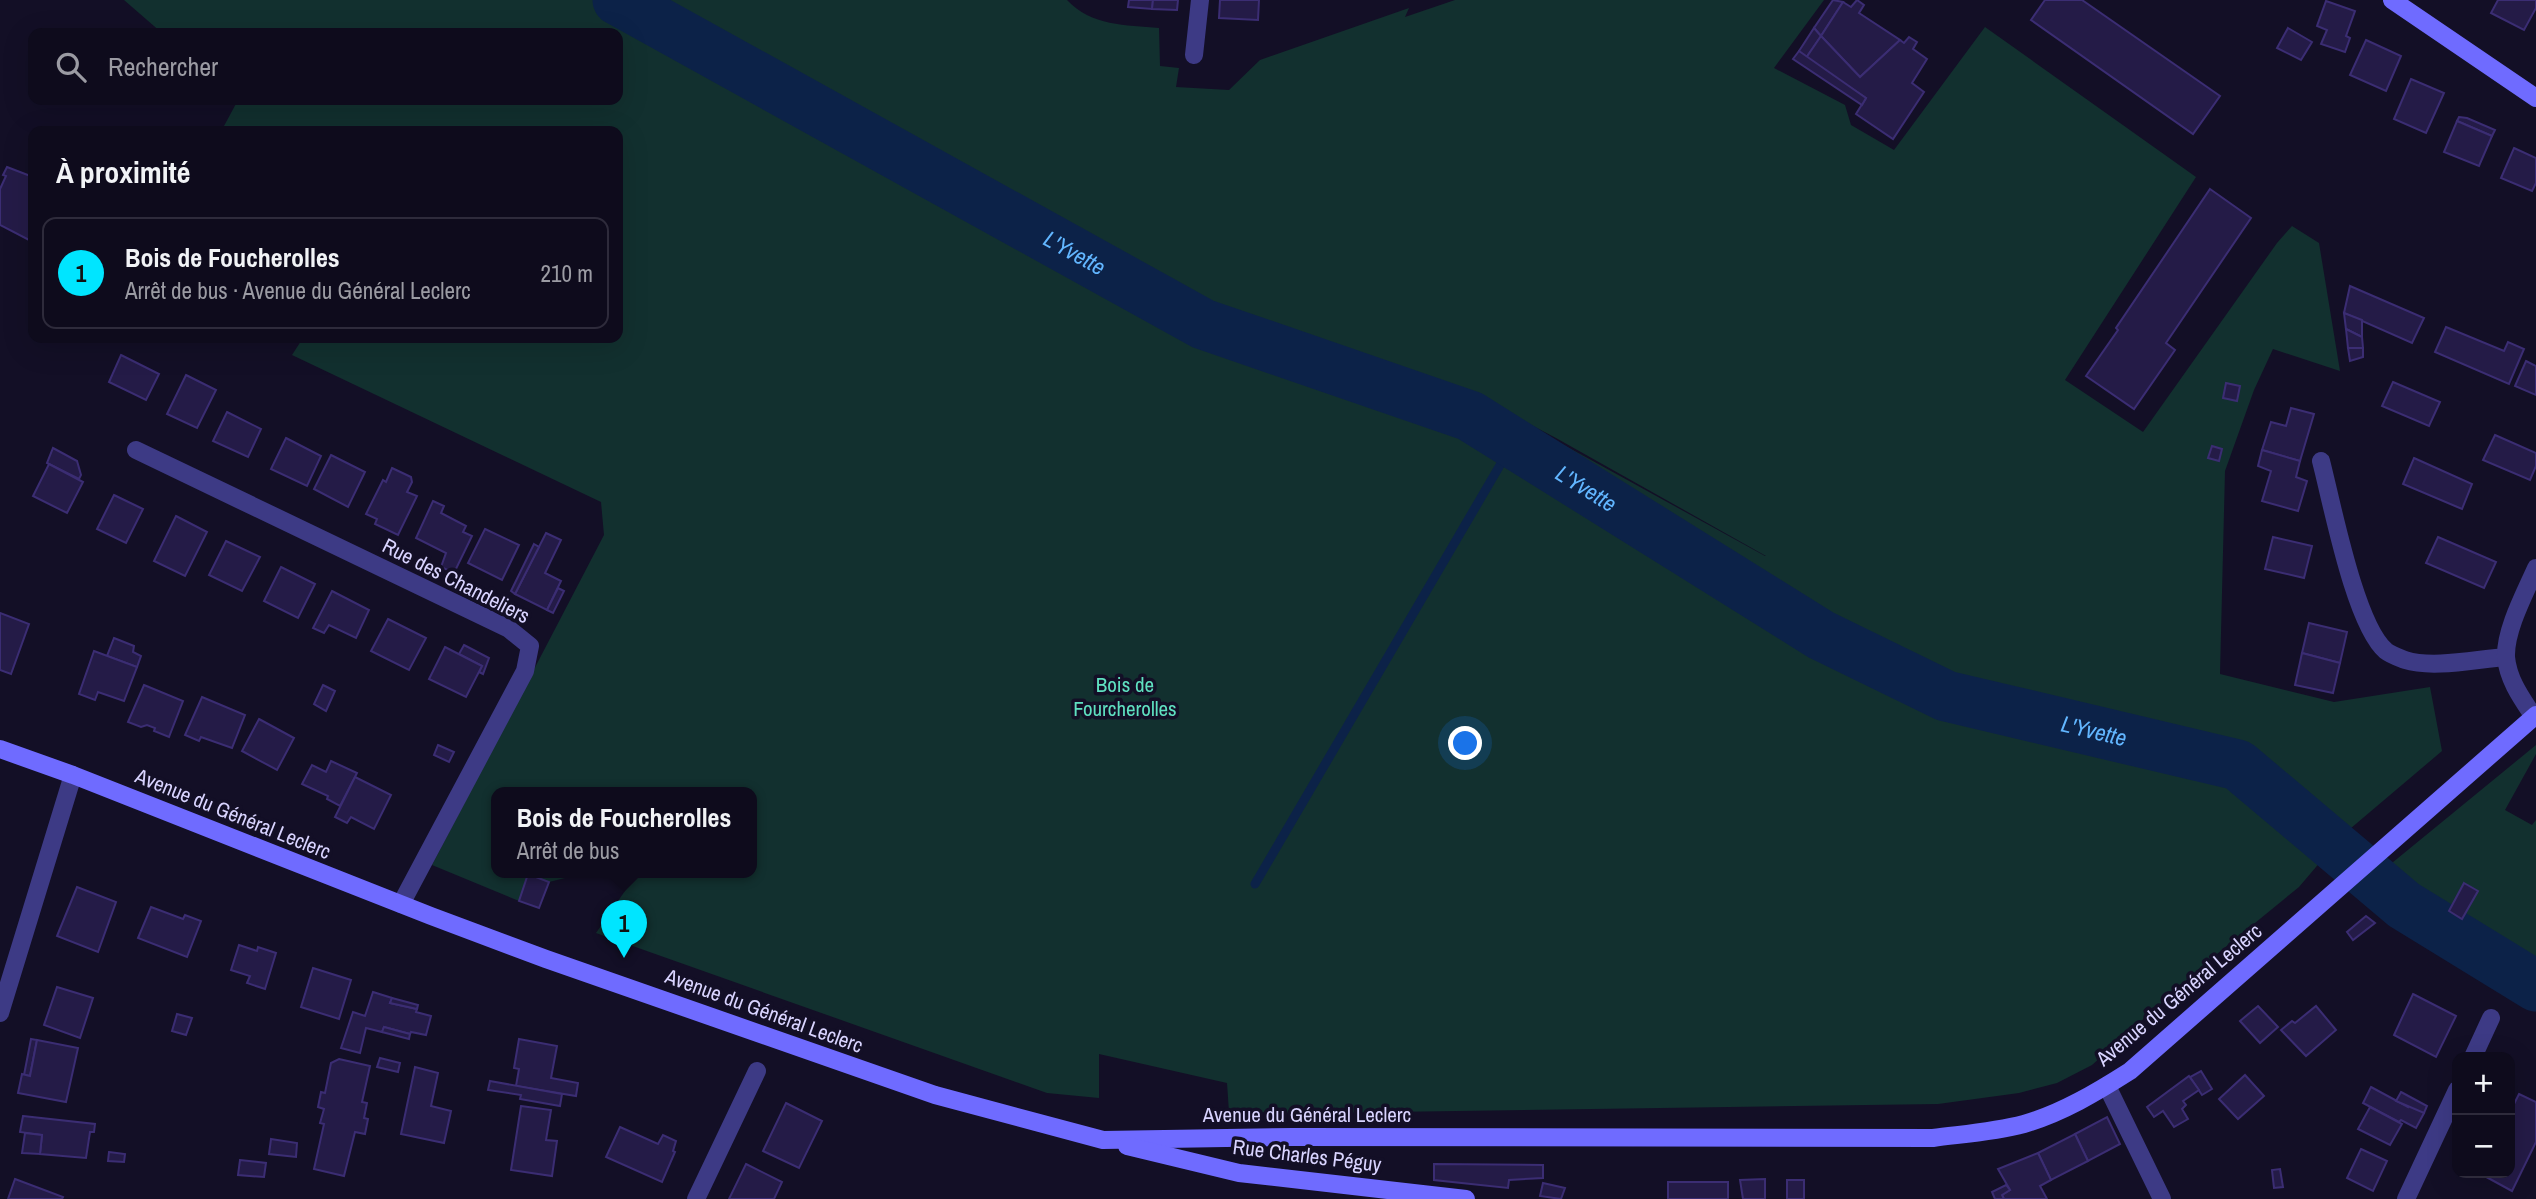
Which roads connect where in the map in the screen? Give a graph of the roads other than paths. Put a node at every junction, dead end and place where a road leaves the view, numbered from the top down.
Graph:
1 (1200, 0) edge
2 (2392, 0) edge
3 (1194, 55) dead end
4 (2536, 98) edge
5 (136, 450) dead end
6 (2321, 460) dead end
7 (2536, 568) edge
8 (2506, 657) junction
9 (2535, 716) edge
10 (0, 749) edge
11 (73, 775) junction
12 (401, 904) junction
13 (0, 1013) edge
14 (2491, 1018) dead end
15 (2475, 1052) edge
16 (757, 1071) dead end
17 (2107, 1086) junction
18 (2452, 1101) edge
19 (1103, 1140) junction
20 (1428, 1196) edge
21 (696, 1199) edge
22 (1465, 1199) edge
23 (2162, 1199) edge
24 (2406, 1199) edge

1 - 3 street
2 - 4 main road
5 - 12 street, Rue des Chandeliers
6 - 8 street
7 - 8 street
8 - 9 street
9 - 17 main road, Avenue du Général Leclerc
10 - 11 main road, Avenue du Général Leclerc
11 - 12 main road, Avenue du Général Leclerc
11 - 13 street
12 - 19 main road, Avenue du Général Leclerc
14 - 15 street
16 - 21 street
17 - 19 main road, Avenue du Général Leclerc
17 - 23 street
18 - 24 street
19 - 20 main road, Rue Charles Péguy
20 - 22 main road, Rue Charles Péguy

